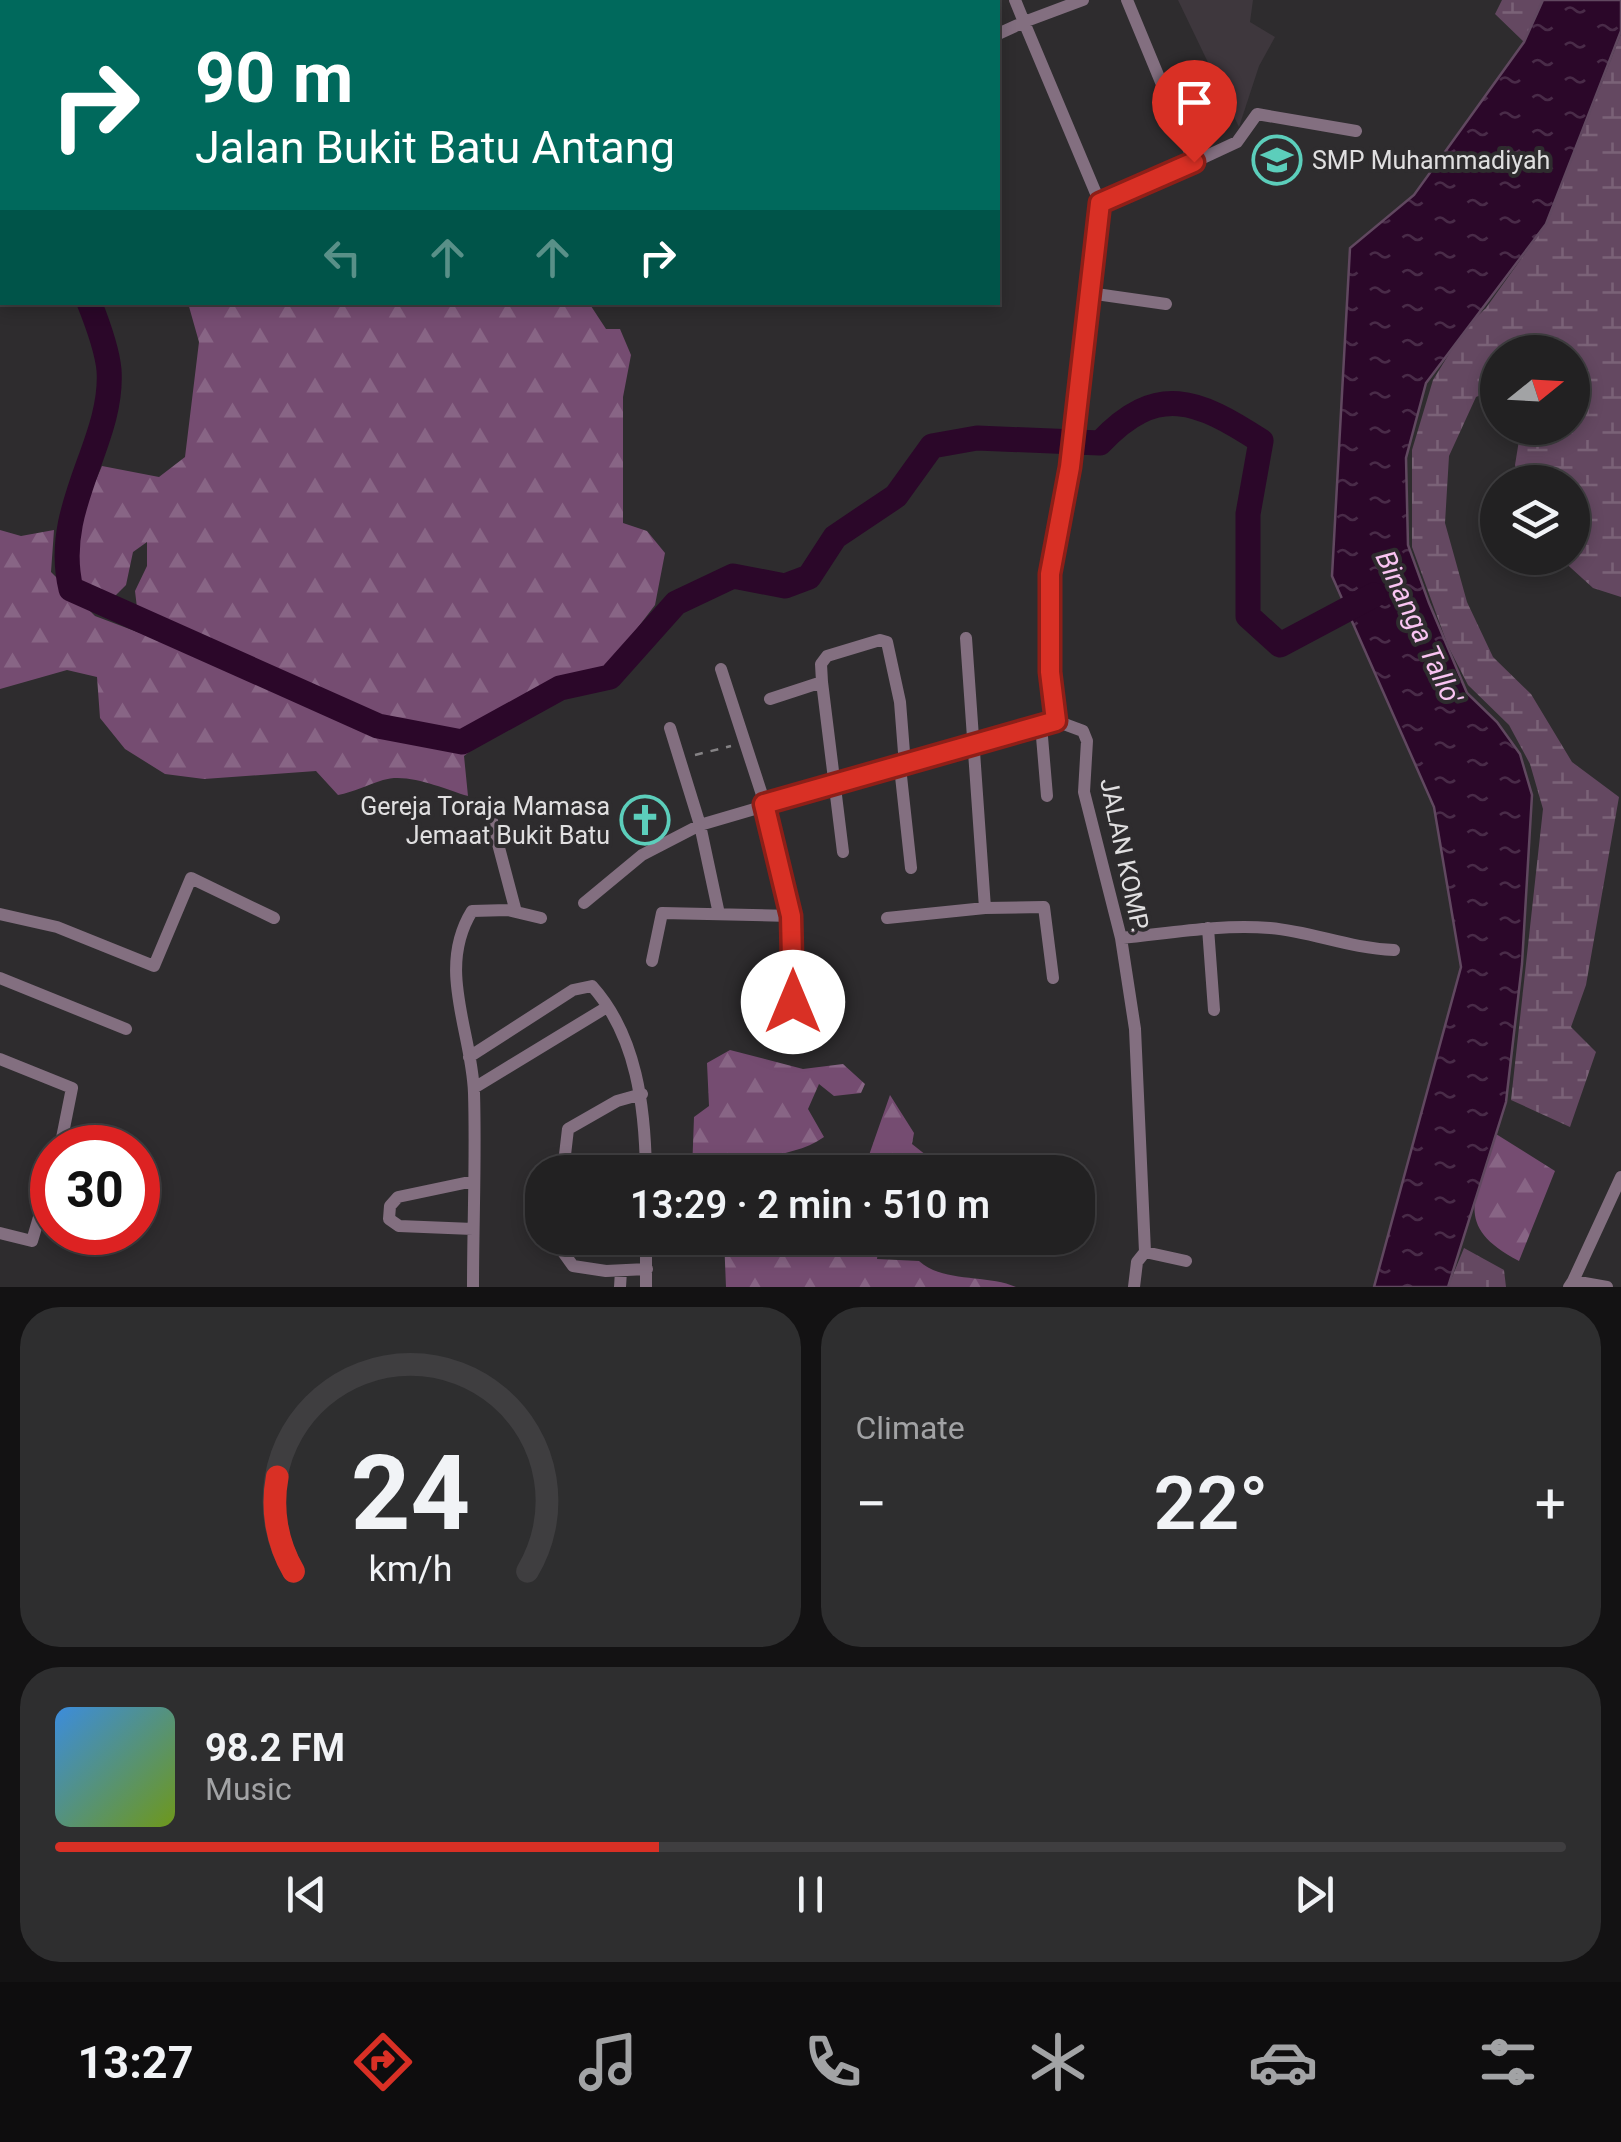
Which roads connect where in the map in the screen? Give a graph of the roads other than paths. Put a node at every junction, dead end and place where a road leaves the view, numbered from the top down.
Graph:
1 (1015, 0) edge
2 (1083, 0) edge
3 (1127, 0) edge
4 (1024, 22) junction
5 (1000, 33) edge
6 (1356, 131) dead end
7 (1194, 162) junction
8 (1100, 203) junction
9 (1089, 293) junction
10 (1166, 304) dead end
11 (966, 638) dead end
12 (722, 669) dead end
13 (822, 682) junction
14 (770, 699) dead end
15 (1056, 721) junction
16 (1042, 725) junction
17 (670, 728) dead end
18 (974, 743) junction
19 (902, 766) junction
20 (834, 784) junction
21 (1047, 796) dead end
22 (764, 804) junction
23 (488, 806) dead end
24 (700, 824) junction
25 (843, 852) dead end
26 (911, 868) dead end
27 (584, 903) dead end
28 (986, 908) junction
29 (516, 912) junction
30 (0, 914) edge
31 (719, 914) junction
32 (791, 916) junction
33 (274, 918) dead end
34 (542, 918) dead end
35 (887, 918) dead end
36 (1208, 928) junction
37 (1121, 938) junction
38 (1394, 950) dead end
39 (652, 961) dead end
40 (1054, 978) dead end
41 (1, 983) edge
42 (607, 1007) junction
43 (1214, 1010) dead end
44 (126, 1029) dead end
45 (791, 1032) dead end
46 (468, 1057) junction
47 (0, 1058) edge
48 (474, 1088) junction
49 (642, 1094) junction
50 (65, 1125) edge
51 (564, 1155) edge
52 (645, 1155) edge
53 (1621, 1177) edge
54 (474, 1181) junction
55 (473, 1230) junction
56 (0, 1233) edge
57 (30, 1240) edge
58 (1144, 1252) junction
59 (565, 1255) edge
60 (646, 1255) edge
61 (1186, 1261) dead end
62 (646, 1270) junction
63 (621, 1271) junction
64 (1571, 1284) edge
65 (473, 1287) edge
66 (620, 1287) edge
67 (646, 1287) edge
68 (1134, 1287) edge
69 (1607, 1287) edge

1 - 4 street
2 - 4 street
3 - 7 street
4 - 5 street
4 - 8 street
6 - 7 street
7 - 8 street
8 - 9 street
9 - 10 street
9 - 15 street
11 - 18 street
12 - 22 street
13 - 14 street
13 - 19 street
13 - 20 street
15 - 16 street
15 - 37 street, JALAN KOMP.
16 - 18 street
16 - 21 street
17 - 24 street
18 - 19 street
18 - 28 street
19 - 20 street
19 - 26 street
20 - 22 street
20 - 25 street
22 - 24 street
22 - 32 street
23 - 29 street
24 - 27 street
24 - 31 street
28 - 35 street
28 - 40 street
29 - 34 street
29 - 46 street
30 - 33 street
31 - 32 street
31 - 39 street
32 - 45 street
36 - 37 street
36 - 38 street
36 - 43 street
37 - 58 street, JALAN KOMP.
41 - 44 street
42 - 46 street
42 - 48 street
42 - 49 street
46 - 48 street
47 - 50 street
48 - 54 street
49 - 51 street
49 - 52 street
53 - 64 street
54 - 55 street
54 - 55 street
55 - 65 street
56 - 57 street
58 - 61 street
58 - 68 street, JALAN KOMP.
59 - 63 street
60 - 62 street
62 - 63 street
62 - 67 street
63 - 66 street
64 - 69 street

